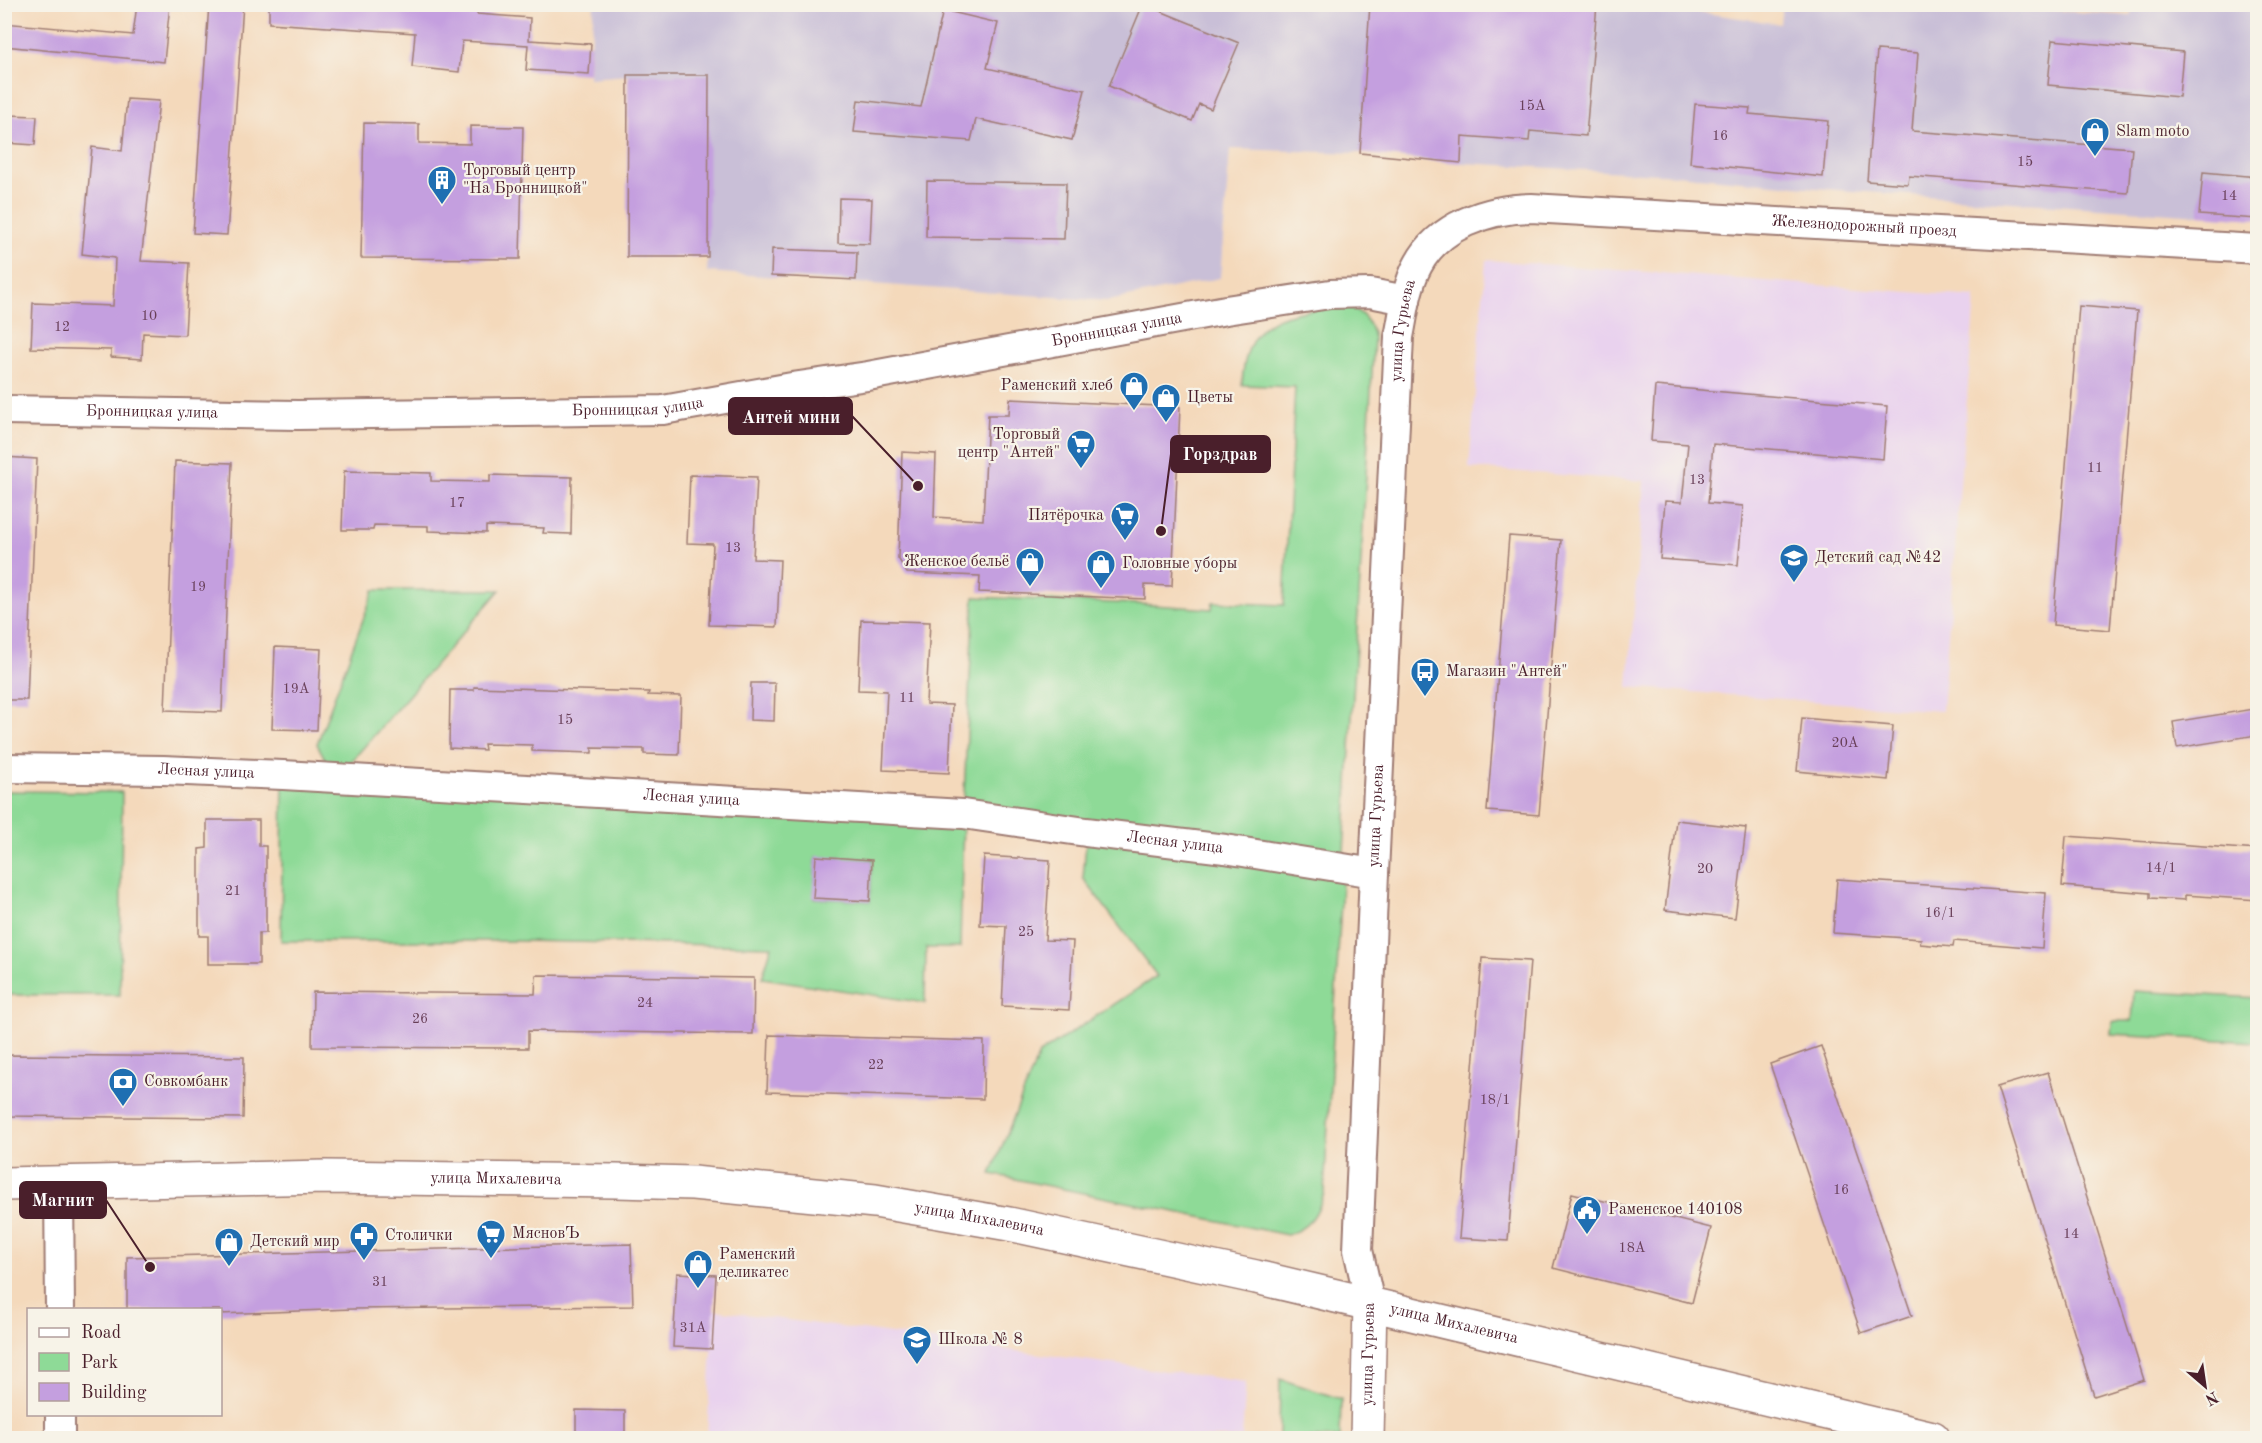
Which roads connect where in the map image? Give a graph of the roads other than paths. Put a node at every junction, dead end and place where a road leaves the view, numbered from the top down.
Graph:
1 (1471, 220) joint
2 (2258, 249) edge
3 (1406, 300) junction
4 (4, 411) edge
5 (4, 768) edge
6 (1374, 873) junction
7 (59, 1183) junction
8 (4, 1184) edge
9 (1370, 1303) junction
10 (60, 1308) edge
11 (60, 1416) edge
12 (60, 1438) edge
13 (1366, 1438) edge
14 (1933, 1438) edge

1 - 2 street, Железнодорожный проезд
1 - 3 street, улица Гурьева
3 - 4 street, Бронницкая улица
3 - 6 street, улица Гурьева
5 - 6 street, Лесная улица
6 - 9 street, улица Гурьева
7 - 8 main road, улица Михалевича
7 - 9 main road, улица Михалевича
7 - 10 street
9 - 13 main road, улица Гурьева
9 - 14 main road, улица Михалевича
11 - 12 street

